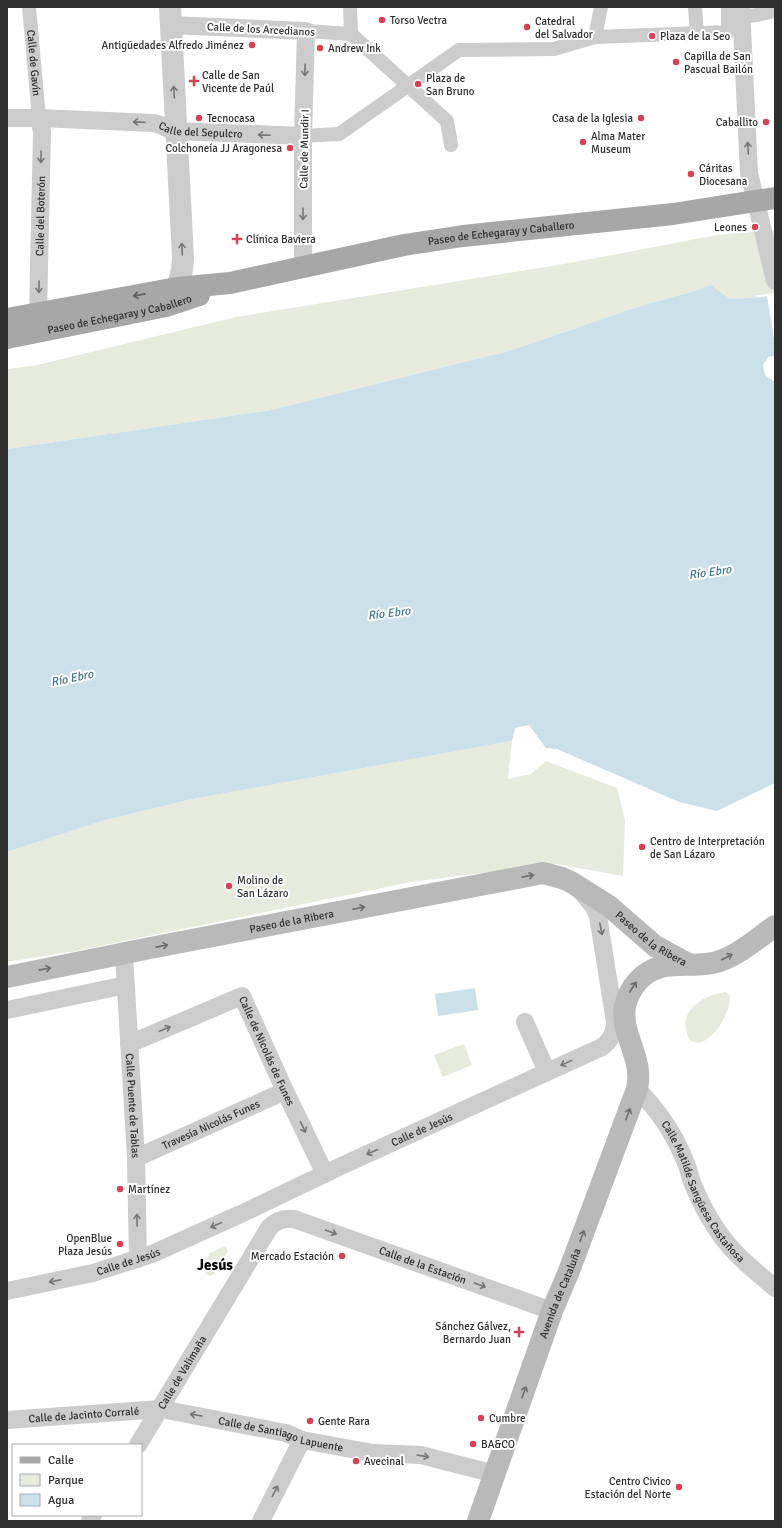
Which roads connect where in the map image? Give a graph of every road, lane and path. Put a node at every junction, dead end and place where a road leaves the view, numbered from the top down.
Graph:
1 (29, 7) edge
2 (350, 7) edge
3 (601, 7) edge
4 (695, 7) edge
5 (775, 11) edge
6 (735, 12) edge
7 (170, 16) edge
8 (306, 31) junction
9 (697, 33) junction
10 (351, 34) junction
11 (595, 37) junction
12 (409, 85) junction
13 (7, 118) edge
14 (39, 118) junction
15 (176, 131) junction
16 (303, 136) junction
17 (451, 145) dead end
18 (765, 199) edge
19 (303, 266) junction
20 (775, 281) edge
21 (230, 283) junction
22 (177, 288) junction
23 (145, 310) junction
24 (38, 314) junction
25 (7, 318) edge
26 (7, 338) edge
27 (575, 885) junction
28 (775, 926) edge
29 (124, 954) junction
30 (690, 964) junction
31 (7, 977) edge
32 (126, 985) junction
33 (7, 1010) edge
34 (525, 1022) dead end
35 (129, 1044) junction
36 (602, 1047) junction
37 (638, 1064) junction
38 (547, 1072) junction
39 (636, 1089) junction
40 (285, 1090) junction
41 (136, 1158) junction
42 (325, 1174) junction
43 (291, 1190) junction
44 (243, 1214) junction
45 (294, 1219) junction
46 (264, 1237) junction
47 (138, 1259) junction
48 (775, 1288) edge
49 (7, 1292) edge
50 (552, 1311) junction
51 (161, 1409) junction
52 (7, 1420) edge
53 (302, 1440) junction
54 (139, 1444) edge
55 (495, 1474) junction
56 (261, 1521) edge
57 (478, 1521) edge

1 - 14 street, Calle de Gavín
2 - 10 street
3 - 11 street
4 - 9 street
5 - 6 street
6 - 9 street
18 -> 6 street
7 - 8 street, Calle de los Arcedianos
15 -> 7 street
8 - 10 street, Calle de los Arcedianos
8 -> 16 street, Calle de Mundir I
9 - 11 street
10 - 12 street
11 - 12 street
12 - 16 street, Calle del Sepulcro
12 - 17 street
13 - 14 street, Calle del Sepulcro
15 -> 14 street, Calle del Sepulcro
14 -> 24 street, Calle del Boterón
16 -> 15 street, Calle del Sepulcro
22 -> 15 street
16 -> 19 street, Calle de Mundir I
18 - 19 main road, Paseo de Echegaray y Caballero
18 - 20 street
19 - 21 main road, Paseo de Echegaray y Caballero
21 - 22 main road, Paseo de Echegaray y Caballero
21 - 23 main road, Paseo de Echegaray y Caballero
22 - 23 street
22 -> 24 main road, Paseo de Echegaray y Caballero
23 - 26 main road, Paseo de Echegaray y Caballero
24 - 25 main road, Paseo de Echegaray y Caballero
29 -> 27 main road, Paseo de la Ribera
27 - 30 main road, Paseo de la Ribera
27 -> 36 street, Paseo de la Ribera
30 -> 28 main road, Paseo de la Ribera
31 -> 29 main road, Paseo de la Ribera
29 - 32 street, Calle Puente de Tablas
37 -> 30 main road, Avenida de Cataluña
32 - 33 street
32 - 35 street, Calle Puente de Tablas
34 - 38 street
35 -> 40 street, Calle de Nicolás de Funes
35 - 41 street, Calle Puente de Tablas
36 - 37 street
36 -> 38 street, Calle de Jesús
37 - 39 main road, Avenida de Cataluña
38 -> 42 street, Calle de Jesús
39 - 48 street, Calle Matilde Sangüesa Castañosa
50 -> 39 main road, Avenida de Cataluña
40 - 41 street, Travesía Nicolás Funes
40 -> 42 street, Calle de Nicolás de Funes
47 -> 41 street, Calle Puente de Tablas
42 - 43 street, Calle de Jesús
43 - 44 street, Calle de Jesús
43 - 45 street
44 - 46 street
44 -> 47 street, Calle de Jesús
45 - 46 street
45 -> 50 street, Calle de la Estación
46 - 51 street, Calle de Valimaña
47 -> 49 street, Calle de Jesús
55 -> 50 main road, Avenida de Cataluña
51 - 52 street, Calle de Jacinto Corralé
53 -> 51 street, Calle de Santiago Lapuente
51 - 54 street, Calle de Valimaña
53 -> 55 street, Calle de Santiago Lapuente
56 -> 53 street
55 - 57 main road, Avenida de Cataluña

